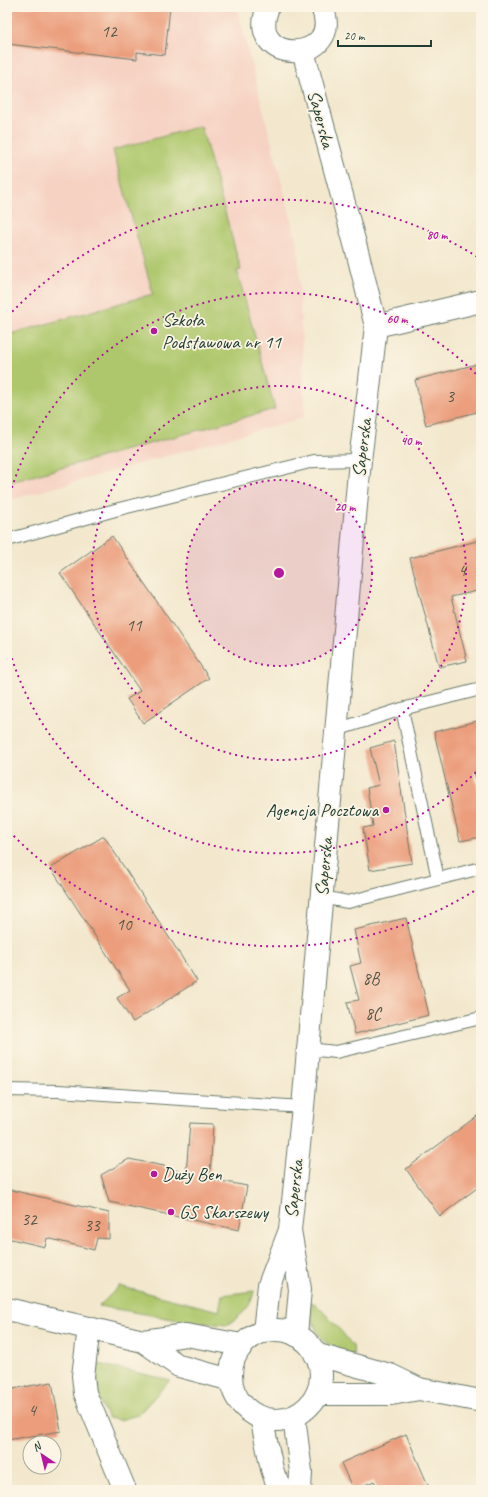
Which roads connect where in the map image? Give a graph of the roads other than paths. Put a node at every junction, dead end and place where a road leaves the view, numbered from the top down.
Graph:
1 (268, 7) edge
2 (322, 7) edge
3 (303, 51) junction
4 (481, 301) edge
5 (376, 326) junction
6 (360, 460) junction
7 (7, 540) edge
8 (481, 689) edge
9 (402, 709) junction
10 (336, 730) junction
11 (481, 868) edge
12 (438, 879) junction
13 (321, 898) junction
14 (481, 1018) edge
15 (308, 1049) junction
16 (7, 1090) edge
17 (303, 1107) junction
18 (290, 1230) junction
19 (7, 1309) edge
20 (89, 1328) junction
21 (264, 1332) junction
22 (296, 1335) junction
23 (143, 1341) junction
24 (242, 1345) junction
25 (315, 1354) junction
26 (231, 1380) junction
27 (419, 1389) junction
28 (317, 1394) junction
29 (481, 1401) edge
30 (294, 1416) junction
31 (261, 1417) junction
32 (124, 1490) edge
33 (283, 1490) edge
34 (300, 1490) edge

1 - 3 street
2 - 3 street
3 - 5 street, Saperska
4 - 5 street
5 - 6 street, Saperska
6 - 7 lane
6 - 10 street, Saperska
8 - 9 lane
9 - 10 lane
9 - 12 lane
10 - 13 street, Saperska
11 - 12 lane
12 - 13 lane
13 - 15 street, Saperska
14 - 15 lane
15 - 17 street, Saperska
16 - 17 lane
17 - 18 street, Saperska
18 - 21 street, Saperska
18 - 22 street
19 - 20 street
20 - 23 street
20 - 32 street
21 - 22 street
21 - 24 street
22 - 25 street
23 - 24 street
23 - 26 street
24 - 26 street
25 - 27 street
25 - 28 street
26 - 31 street
27 - 28 street
27 - 29 street
28 - 30 street
30 - 31 street
30 - 34 street
31 - 33 street

